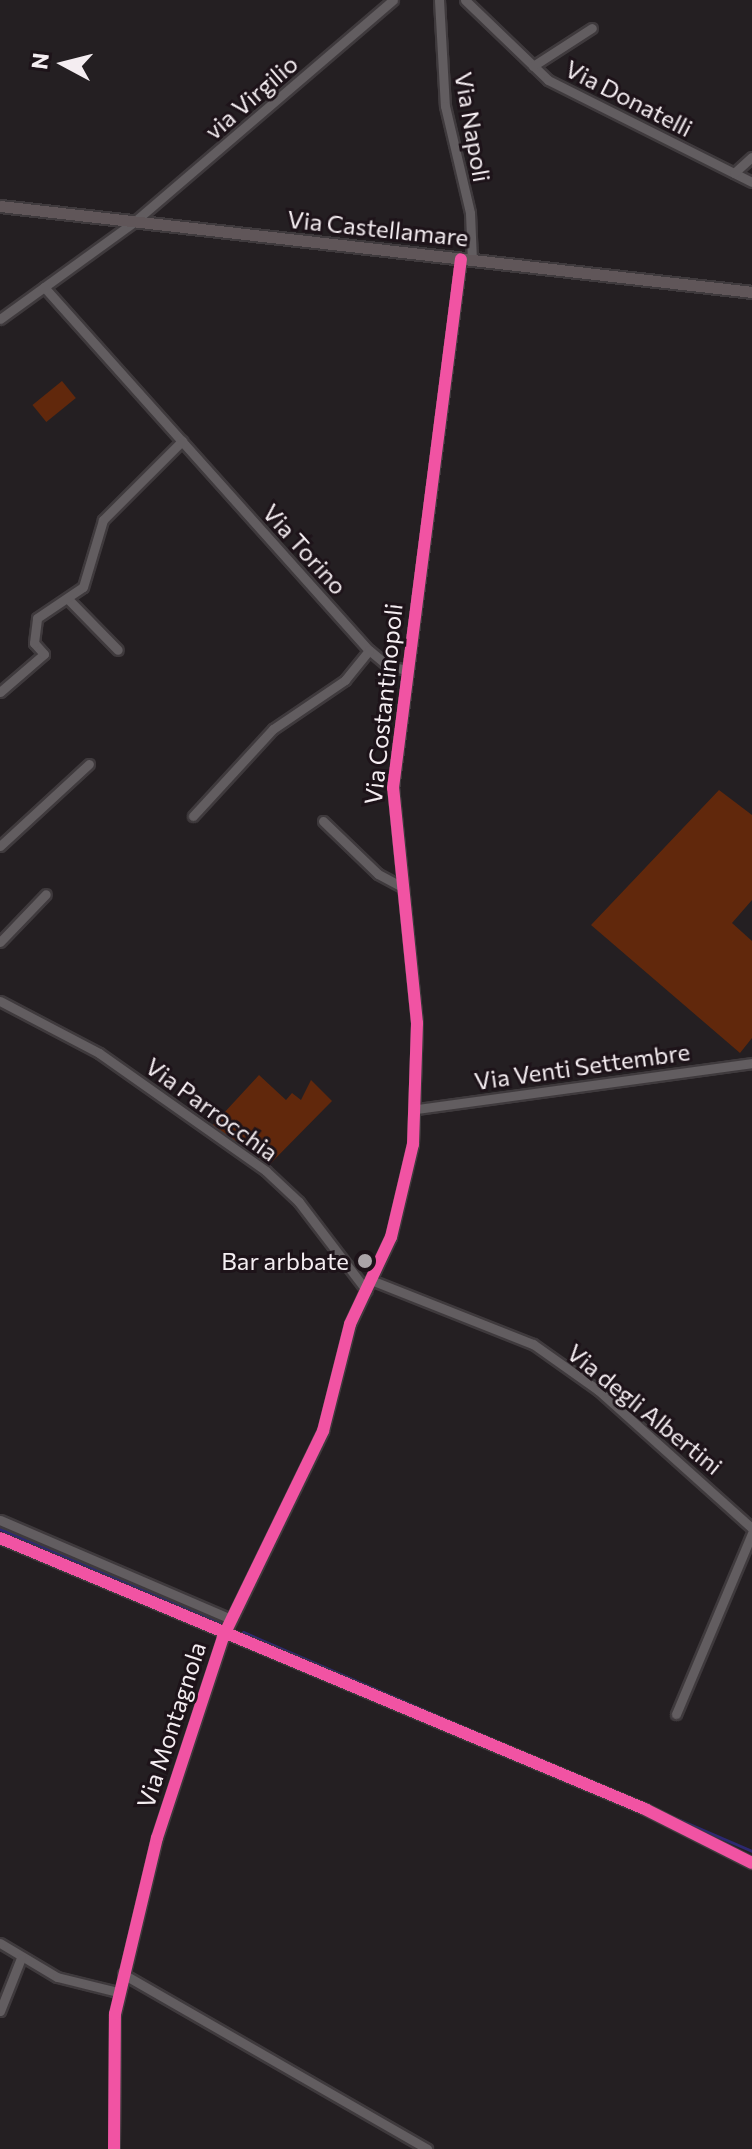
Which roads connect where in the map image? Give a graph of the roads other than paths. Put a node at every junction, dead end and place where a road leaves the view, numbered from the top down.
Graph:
1 (393, 0) edge
2 (439, 0) edge
3 (465, 0) edge
4 (592, 28) dead end
5 (533, 66) junction
6 (752, 157) edge
7 (734, 173) junction
8 (752, 182) edge
9 (0, 206) edge
10 (134, 222) junction
11 (467, 260) junction
12 (44, 287) junction
13 (752, 292) edge
14 (0, 319) edge
15 (182, 441) junction
16 (68, 599) junction
17 (118, 650) dead end
18 (369, 650) junction
19 (407, 670) junction
20 (0, 692) edge
21 (89, 764) dead end
22 (193, 816) dead end
23 (323, 821) dead end
24 (0, 846) edge
25 (401, 886) junction
26 (46, 894) dead end
27 (0, 942) edge
28 (0, 1001) edge
29 (752, 1063) edge
30 (417, 1109) junction
31 (368, 1285) junction
32 (0, 1520) edge
33 (752, 1530) edge
34 (0, 1538) edge
35 (231, 1619) junction
36 (225, 1632) junction
37 (676, 1714) dead end
38 (752, 1863) edge
39 (0, 1943) edge
40 (21, 1958) junction
41 (123, 1974) junction
42 (118, 1992) junction
43 (0, 2011) edge
44 (114, 2149) edge
45 (427, 2149) edge

1 - 10 street, via Virgilio
2 - 11 street, Via Napoli
3 - 5 street, Via Donatelli
4 - 5 street
5 - 7 street, Via Donatelli
6 - 7 street
7 - 8 street, Via Donatelli
9 - 10 main road, Via Castellamare
10 - 11 main road, Via Castellamare
10 - 12 street, via Virgilio
11 - 13 main road, Via Castellamare
11 - 19 street, Via Costantinopoli
12 - 14 street, via Virgilio
12 - 15 street, Via Torino
15 - 16 street
15 - 18 street, Via Torino
16 - 17 street
16 - 20 street
18 - 19 street, Via Torino
18 - 22 street
19 - 25 street, Via Costantinopoli
21 - 24 street
23 - 25 street
25 - 30 street, Via Costantinopoli
26 - 27 street
28 - 31 street, Via Parrocchia
29 - 30 street, Via Venti Settembre
30 - 31 street, Via Costantinopoli
31 - 33 street, Via degli Albertini
31 - 35 street, Via Montagnola
32 - 35 street
33 - 37 street
34 - 36 street
35 - 36 street, Via Montagnola
36 - 38 street
36 - 41 street, Via Montagnola
39 - 40 street
40 - 42 street
40 - 43 street
41 - 42 street, Via Montagnola
41 - 45 street
42 - 44 street, Via Montagnola

